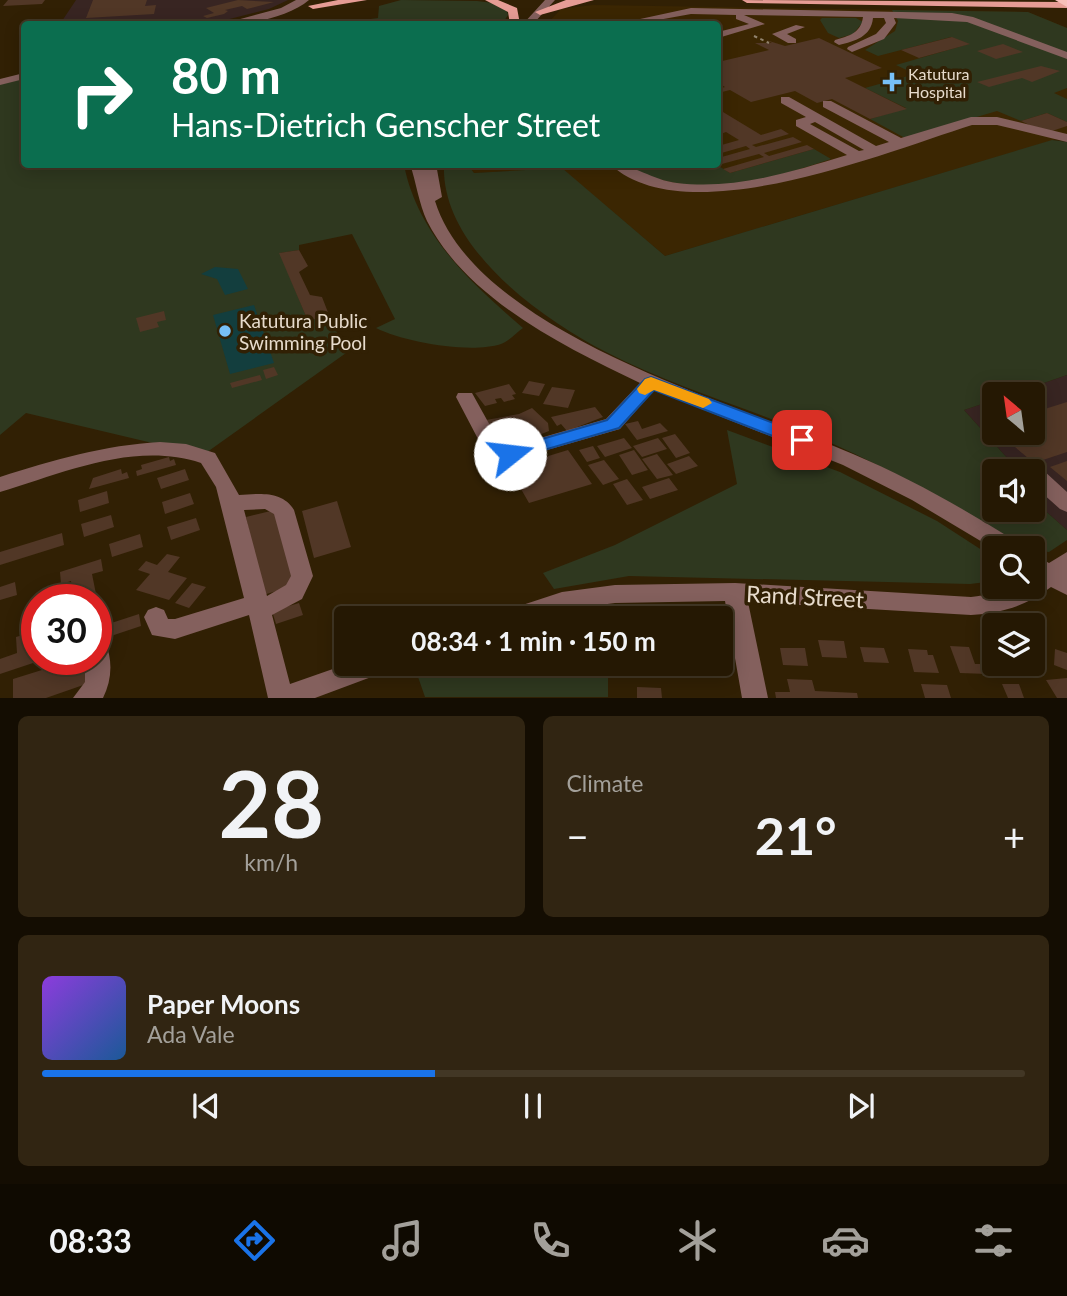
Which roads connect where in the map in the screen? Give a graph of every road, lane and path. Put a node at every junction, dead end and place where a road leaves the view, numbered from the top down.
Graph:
1 (342, 0) edge
2 (362, 0) edge
3 (490, 0) edge
4 (535, 0) edge
5 (550, 0) edge
6 (590, 0) edge
7 (747, 0) edge
8 (1062, 0) edge
9 (309, 3) edge
10 (1067, 4) edge
11 (294, 9) junction
12 (540, 12) junction
13 (708, 12) junction
14 (270, 13) junction
15 (868, 15) junction
16 (888, 15) junction
17 (243, 21) edge
18 (253, 21) edge
19 (515, 21) edge
20 (518, 21) edge
21 (531, 21) edge
22 (638, 21) edge
23 (671, 21) dead end
24 (693, 21) edge
25 (800, 27) dead end
26 (742, 30) junction
27 (721, 34) edge
28 (792, 41) dead end
29 (839, 42) dead end
30 (769, 43) dead end
31 (852, 49) dead end
32 (1067, 56) edge
33 (21, 77) edge
34 (0, 82) edge
35 (785, 100) dead end
36 (827, 104) dead end
37 (816, 118) junction
38 (1067, 138) edge
39 (900, 143) junction
40 (875, 151) junction
41 (858, 156) junction
42 (418, 168) edge
43 (430, 168) edge
44 (621, 168) edge
45 (442, 232) junction
46 (651, 382) junction
47 (465, 397) dead end
48 (1045, 483) edge
49 (0, 485) edge
50 (231, 503) junction
51 (1067, 504) edge
52 (989, 536) edge
53 (1054, 571) edge
54 (735, 592) junction
55 (547, 606) edge
56 (258, 607) junction
57 (156, 617) dead end
58 (98, 675) edge
59 (344, 676) edge
60 (85, 698) edge
61 (282, 698) edge
62 (755, 698) edge

1 - 9 street
2 - 9 main road
3 - 19 main road
4 - 20 street
5 - 12 street
6 - 12 main road
7 - 10 main road
8 - 10 highway
9 - 11 street
9 - 14 street
11 - 14 street
11 - 18 street
12 - 21 street
13 - 15 street
13 - 22 street
13 - 24 street
14 - 17 street
15 - 16 street
15 - 29 street
16 - 31 street
16 - 32 street
23 - 24 street
24 - 26 street
25 - 28 street
26 - 27 street
26 - 30 path
33 - 34 street
35 - 37 street
36 - 39 street
37 - 40 street
37 - 41 street
38 - 39 street
39 - 40 street
40 - 41 street
41 - 44 street
42 - 45 street
43 - 45 street
45 - 46 street
46 - 47 street
46 - 52 street
48 - 51 street
49 - 50 street
50 - 56 street
50 - 56 street
53 - 54 street, Rand Street
54 - 55 street, Rand Street
54 - 62 street
56 - 57 street
56 - 61 street
58 - 60 street
59 - 61 street

